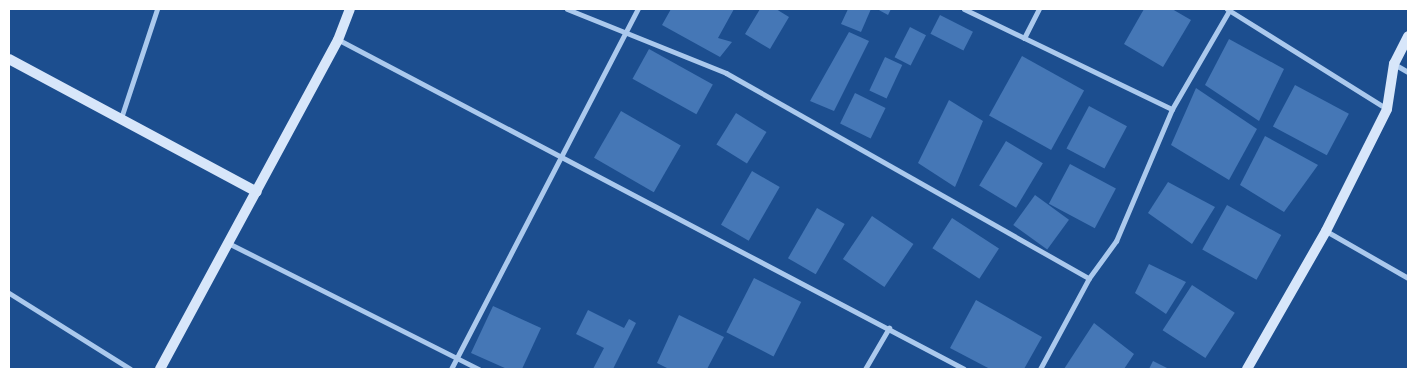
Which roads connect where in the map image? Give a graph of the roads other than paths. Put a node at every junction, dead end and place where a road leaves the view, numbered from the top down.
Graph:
1 (157, 9) edge
2 (350, 9) edge
3 (567, 9) edge
4 (638, 9) edge
5 (964, 9) edge
6 (1039, 9) edge
7 (1229, 9) edge
8 (626, 32) junction
9 (1408, 36) edge
10 (1024, 38) junction
11 (338, 40) junction
12 (9, 59) edge
13 (1394, 64) junction
14 (1408, 72) edge
15 (1172, 109) junction
16 (1387, 109) junction
17 (120, 119) junction
18 (561, 157) junction
19 (257, 192) junction
20 (1326, 231) junction
21 (230, 244) junction
22 (1089, 278) junction
23 (1408, 278) edge
24 (9, 293) edge
25 (889, 328) junction
26 (457, 358) junction
27 (130, 369) edge
28 (160, 369) edge
29 (451, 369) edge
30 (478, 369) edge
31 (865, 369) edge
32 (964, 369) edge
33 (1040, 369) edge
34 (1247, 369) edge

1 - 17 street
2 - 11 street
3 - 8 street
4 - 8 street
5 - 10 street
6 - 10 street
7 - 15 street
7 - 16 street
8 - 18 street
8 - 22 street
9 - 13 street
10 - 15 street
11 - 18 street
11 - 19 street
12 - 17 street
13 - 14 street
13 - 16 street
15 - 22 street
16 - 20 street
17 - 19 street
18 - 25 street
18 - 26 street
19 - 21 street
20 - 23 street
20 - 34 street
21 - 26 street
21 - 28 street
22 - 33 street
24 - 27 street
25 - 31 street
25 - 32 street
26 - 29 street
26 - 30 street

